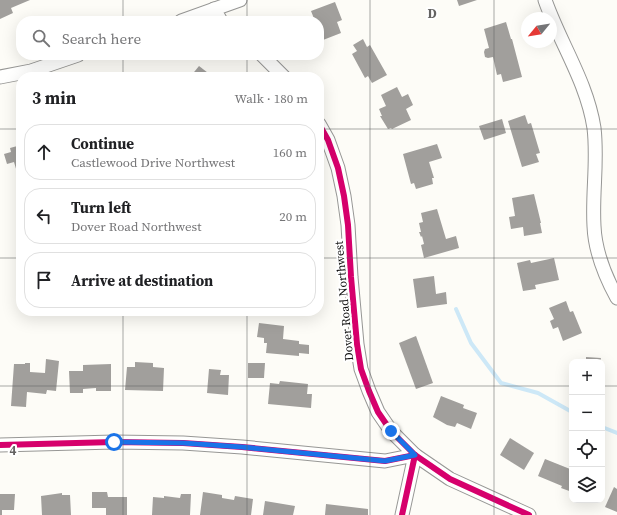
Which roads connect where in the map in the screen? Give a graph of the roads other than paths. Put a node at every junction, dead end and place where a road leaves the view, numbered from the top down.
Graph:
1 (240, 0) edge
2 (545, 0) edge
3 (214, 9) junction
4 (195, 16) edge
5 (218, 16) edge
6 (63, 60) edge
7 (267, 60) edge
8 (26, 72) edge
9 (279, 72) edge
10 (16, 74) edge
11 (0, 77) edge
12 (324, 133) edge
13 (617, 298) edge
14 (0, 445) edge
15 (415, 455) junction
16 (402, 515) edge
17 (529, 515) edge

1 - 3 street
2 - 13 street
3 - 4 street
3 - 5 street
6 - 8 street
7 - 9 street
10 - 11 street
12 - 15 street, Dover Road Northwest
14 - 15 street
15 - 16 street
15 - 17 street, Dover Road Northwest

